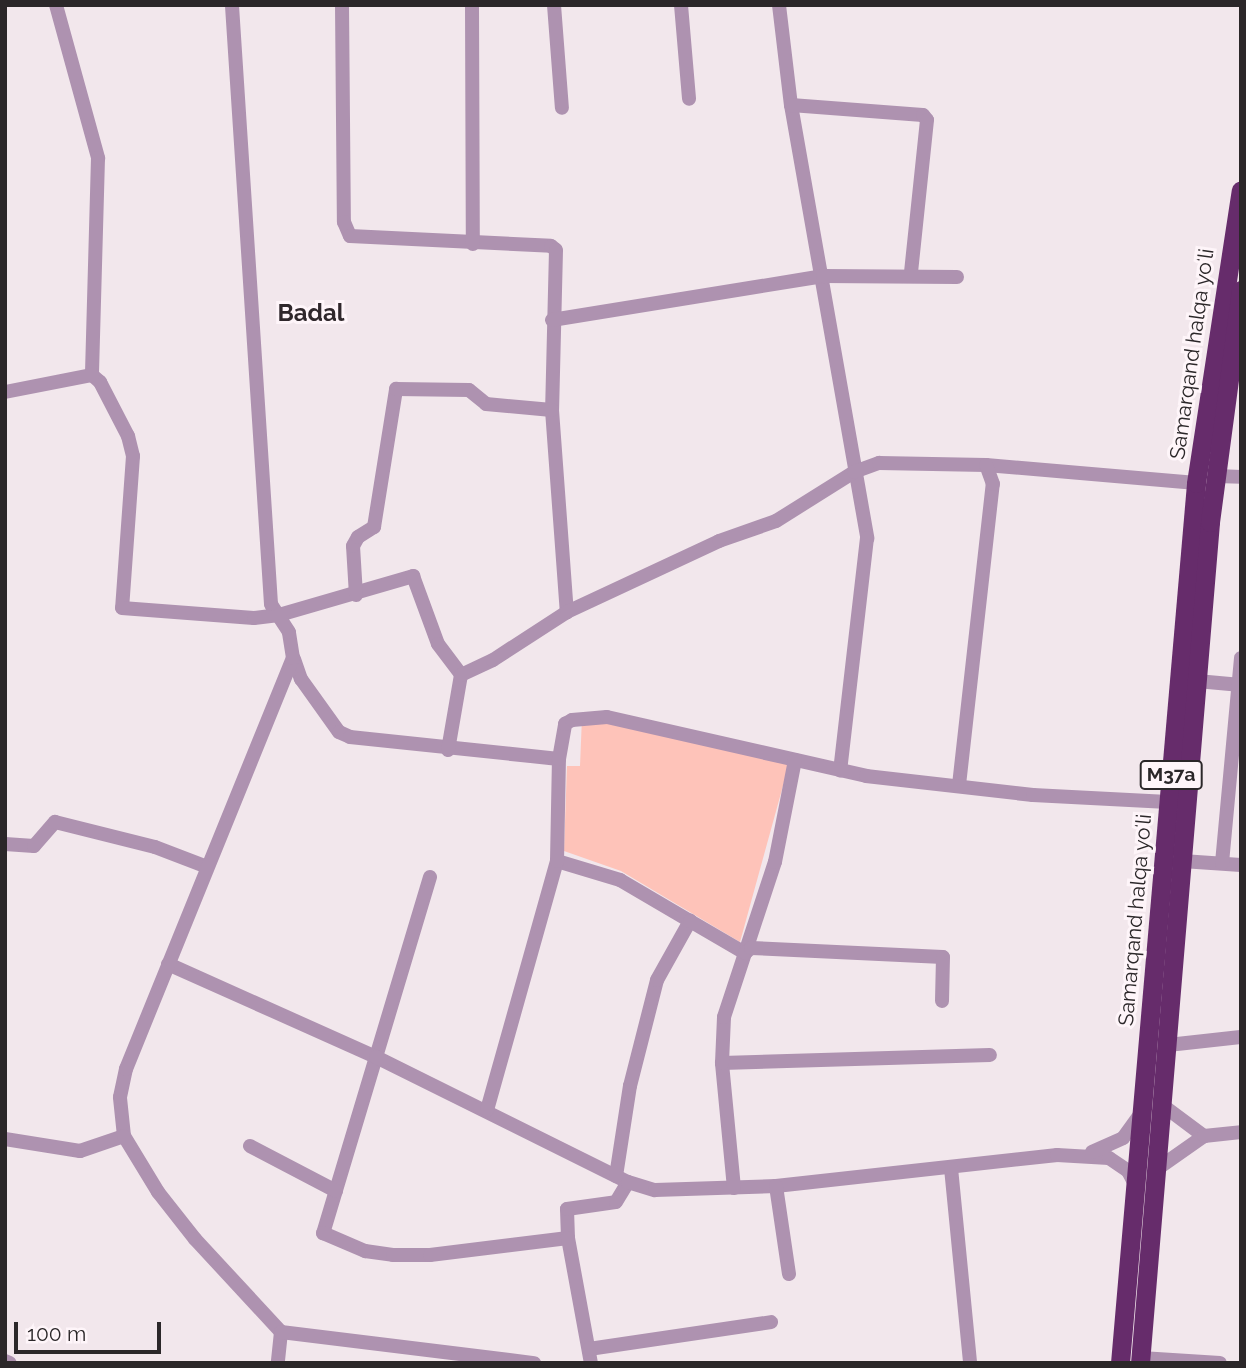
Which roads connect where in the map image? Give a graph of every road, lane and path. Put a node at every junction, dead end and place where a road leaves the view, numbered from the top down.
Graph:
1 (56, 5) edge
2 (232, 5) edge
3 (342, 5) edge
4 (472, 5) edge
5 (554, 5) edge
6 (681, 5) edge
7 (779, 5) edge
8 (689, 99) dead end
9 (791, 105) junction
10 (562, 108) dead end
11 (1241, 190) edge
12 (473, 244) junction
13 (1234, 268) edge
14 (911, 273) junction
15 (823, 276) junction
16 (957, 277) dead end
17 (1241, 290) edge
18 (552, 320) junction
19 (92, 375) junction
20 (5, 392) edge
21 (1233, 402) edge
22 (552, 410) junction
23 (986, 464) junction
24 (854, 472) junction
25 (1216, 476) junction
26 (1241, 477) edge
27 (1196, 483) junction
28 (356, 594) junction
29 (567, 612) junction
30 (279, 615) junction
31 (1241, 657) edge
32 (293, 658) junction
33 (460, 675) junction
34 (1197, 681) junction
35 (1239, 685) edge
36 (448, 750) junction
37 (559, 759) junction
38 (796, 760) junction
39 (840, 770) junction
40 (959, 785) junction
41 (1168, 802) junction
42 (5, 844) edge
43 (557, 861) junction
44 (1182, 861) junction
45 (1222, 863) junction
46 (1241, 865) edge
47 (207, 867) junction
48 (430, 877) dead end
49 (1170, 891) junction
50 (690, 922) junction
51 (745, 953) junction
52 (168, 964) junction
53 (942, 1001) dead end
54 (1241, 1037) edge
55 (1168, 1045) junction
56 (990, 1055) dead end
57 (376, 1057) junction
58 (722, 1063) junction
59 (1161, 1104) junction
60 (486, 1110) junction
61 (1142, 1112) junction
62 (1241, 1132) edge
63 (124, 1136) junction
64 (1204, 1136) junction
65 (5, 1139) edge
66 (250, 1146) dead end
67 (1081, 1155) junction
68 (951, 1168) junction
69 (1157, 1169) junction
70 (622, 1179) junction
71 (1135, 1184) junction
72 (776, 1185) junction
73 (734, 1188) junction
74 (336, 1191) junction
75 (568, 1238) junction
76 (789, 1274) dead end
77 (771, 1322) dead end
78 (281, 1332) junction
79 (1121, 1355) edge
80 (590, 1356) edge
81 (1141, 1357) edge
82 (278, 1363) edge
83 (534, 1363) edge
84 (970, 1363) edge
85 (1220, 1363) edge

1 - 19 street
2 - 30 street
3 - 12 street
4 - 12 street
5 - 10 street
6 - 8 street
7 - 9 street
9 - 14 street
9 - 15 street
11 - 13 highway, Samarqand halqa yoʻli / M37a
12 - 18 street
13 - 27 highway, Samarqand halqa yoʻli / M37a
14 - 15 street
14 - 16 street
15 - 18 street
15 - 24 street
17 - 21 highway, Samarqand halqa yoʻli / M37a
18 - 22 street
19 - 20 street
19 - 30 street
21 - 25 highway, Samarqand halqa yoʻli / M37a
22 - 28 street
22 - 29 street
23 - 24 street
23 - 27 street
23 - 40 street
24 - 29 street
24 - 39 street
25 - 26 street
25 - 34 highway, Samarqand halqa yoʻli / M37a
27 - 41 highway, Samarqand halqa yoʻli / M37a
28 - 30 street
28 - 33 street
29 - 33 street
30 - 32 street
31 - 35 street
32 - 36 street
32 - 47 street
33 - 36 street
34 - 35 street
34 - 44 highway, Samarqand halqa yoʻli / M37a
35 - 45 street
36 - 37 street
37 - 38 street
37 - 43 street
38 - 39 street
38 - 51 street
39 - 40 street
40 - 41 street
41 - 49 highway, Samarqand halqa yoʻli / M37a
42 - 47 street
43 - 50 street
43 - 60 street
44 - 45 street
44 - 49 highway, Samarqand halqa yoʻli / M37a
45 - 46 street
47 - 52 street
48 - 57 street
49 - 55 highway, Samarqand halqa yoʻli / M37a
49 - 61 highway, Samarqand halqa yoʻli / M37a
50 - 51 street
50 - 70 street
51 - 53 street
51 - 58 street
52 - 57 street
52 - 63 street
54 - 55 street
55 - 59 highway, Samarqand halqa yoʻli / M37a
56 - 58 street
57 - 60 street
57 - 74 street
58 - 73 street
59 - 64 street
59 - 69 highway, Samarqand halqa yoʻli / M37a
60 - 70 street
61 - 67 street
61 - 71 highway, Samarqand halqa yoʻli / M37a
62 - 64 street
63 - 65 street
63 - 78 street
64 - 69 street
66 - 74 street
67 - 68 street
67 - 71 street
68 - 72 street
68 - 84 street
69 - 81 highway, Samarqand halqa yoʻli / M37a
70 - 73 street
70 - 75 street
71 - 79 highway, Samarqand halqa yoʻli / M37a
72 - 73 street
72 - 76 street
74 - 75 street
75 - 80 street
77 - 80 street
78 - 82 street
78 - 83 street
79 - 81 highway
81 - 85 street

